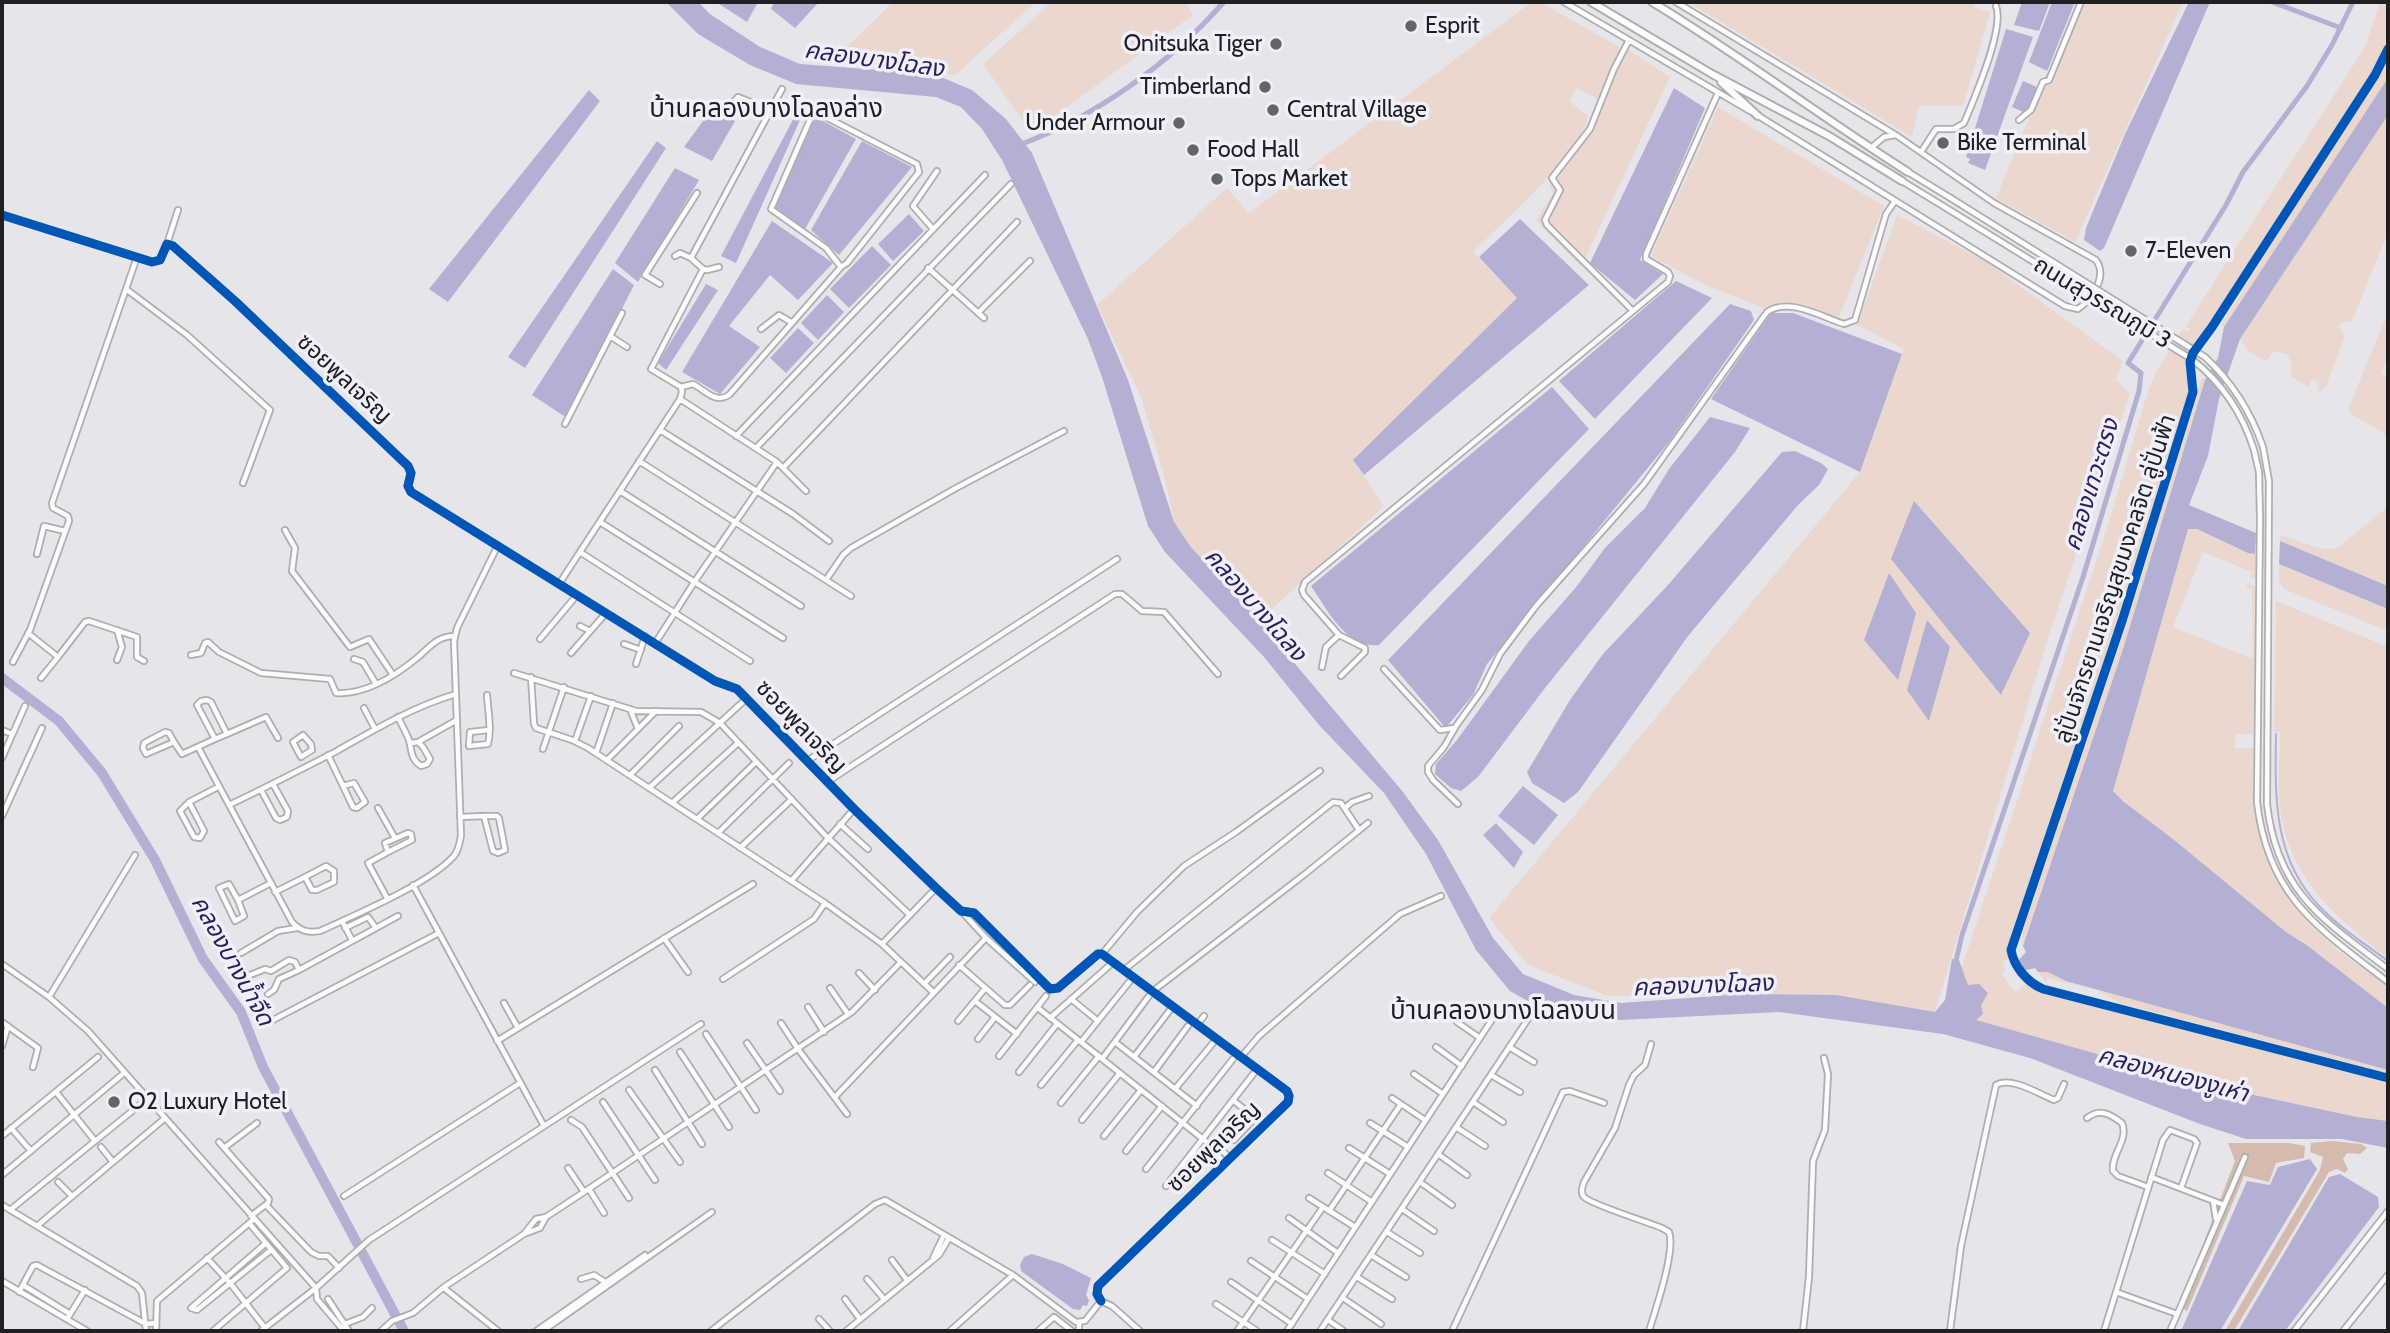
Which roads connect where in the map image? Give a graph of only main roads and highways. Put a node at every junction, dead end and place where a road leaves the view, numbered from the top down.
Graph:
1 (1591, 2) edge
2 (1652, 2) edge
3 (1712, 74) junction
4 (1758, 116) road end
5 (1908, 172) road end
6 (1902, 181) road end

1 - 3 main road, ถนนสุวรรณภูมิ 3
2 - 5 main road, ถนนสุวรรณภูมิ 3
3 - 4 main road
3 - 6 main road, ถนนสุวรรณภูมิ 3

